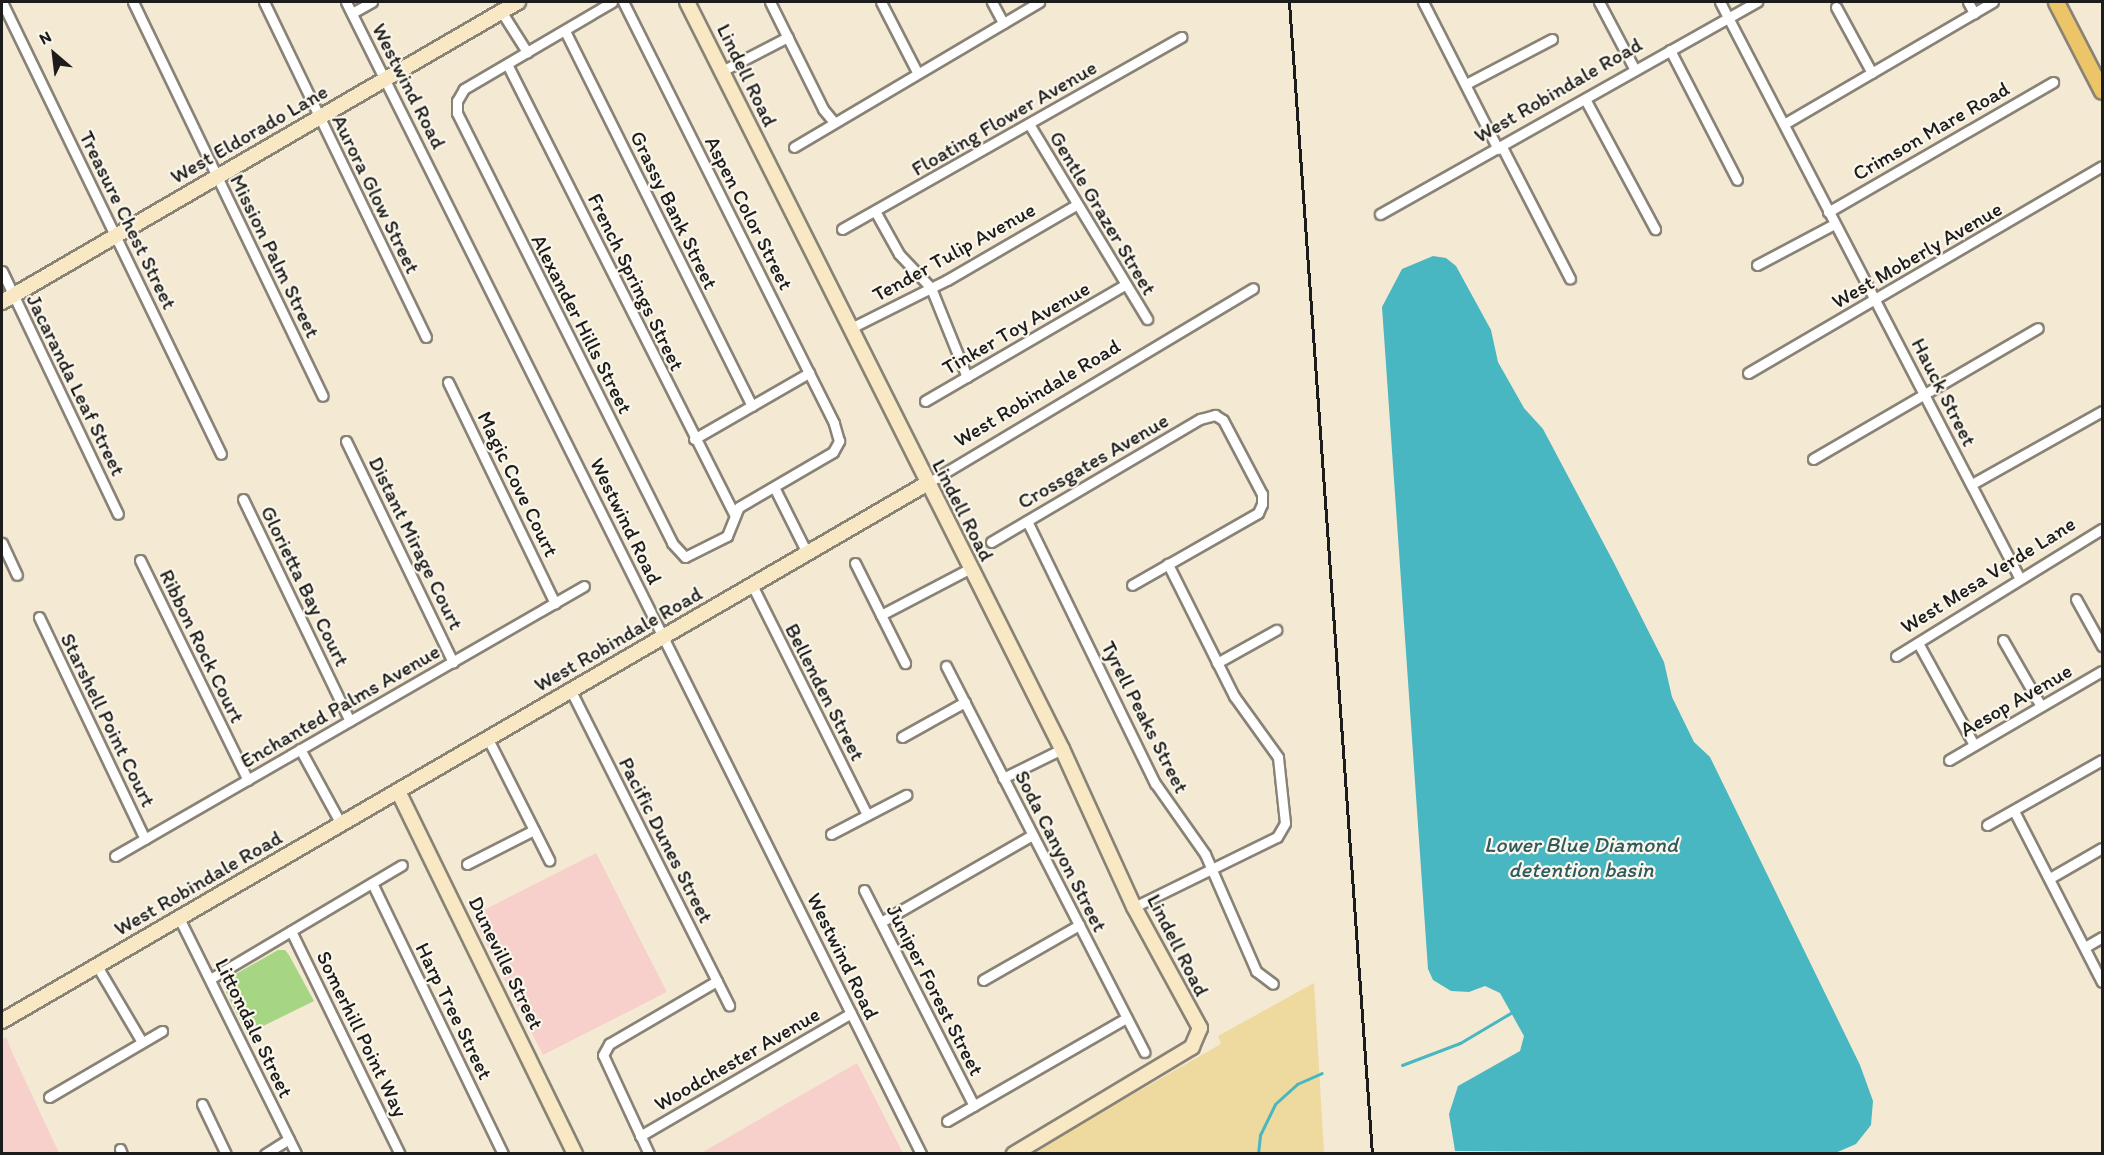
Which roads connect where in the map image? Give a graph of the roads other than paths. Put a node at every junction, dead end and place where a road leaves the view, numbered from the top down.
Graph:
1 (2, 2) edge
2 (133, 2) edge
3 (264, 2) edge
4 (346, 2) edge
5 (372, 2) edge
6 (518, 2) edge
7 (612, 2) edge
8 (623, 2) edge
9 (687, 2) edge
10 (770, 2) edge
11 (881, 2) edge
12 (992, 2) edge
13 (1039, 2) edge
14 (1599, 2) edge
15 (1720, 2) edge
16 (1757, 2) edge
17 (1968, 2) edge
18 (1993, 2) edge
19 (2056, 2) edge
20 (1427, 3) edge
21 (1836, 7) dead end
22 (501, 11) junction
23 (352, 13) junction
24 (1974, 13) junction
25 (1729, 17) junction
26 (1003, 22) junction
27 (565, 31) junction
28 (1182, 36) dead end
29 (788, 38) junction
30 (1552, 39) dead end
31 (1670, 50) junction
32 (527, 52) junction
33 (507, 64) junction
34 (1635, 70) junction
35 (722, 72) junction
36 (917, 72) junction
37 (1872, 73) junction
38 (385, 79) junction
39 (2053, 82) dead end
40 (1466, 84) junction
41 (2103, 90) edge
42 (1585, 99) junction
43 (320, 117) junction
44 (834, 122) junction
45 (1029, 124) junction
46 (1784, 124) junction
47 (794, 147) dead end
48 (1500, 148) junction
49 (2103, 166) edge
50 (217, 177) junction
51 (1737, 180) dead end
52 (1076, 204) junction
53 (874, 211) junction
54 (1828, 212) junction
55 (1380, 214) dead end
56 (1834, 224) junction
57 (842, 229) dead end
58 (1655, 229) dead end
59 (116, 236) junction
60 (1757, 265) dead end
61 (2, 271) edge
62 (1570, 279) dead end
63 (1124, 285) junction
64 (932, 288) junction
65 (1253, 288) dead end
66 (7, 299) edge
67 (1876, 301) junction
68 (1147, 320) dead end
69 (2038, 328) dead end
70 (849, 329) junction
71 (426, 337) dead end
72 (809, 373) junction
73 (1748, 374) dead end
74 (968, 377) junction
75 (448, 382) dead end
76 (1924, 393) junction
77 (323, 396) dead end
78 (925, 401) dead end
79 (752, 406) junction
80 (2103, 411) edge
81 (694, 439) junction
82 (346, 441) dead end
83 (221, 454) dead end
84 (1813, 459) dead end
85 (926, 484) junction
86 (1972, 484) junction
87 (774, 487) junction
88 (243, 500) dead end
89 (118, 514) dead end
90 (734, 514) junction
91 (1027, 521) junction
92 (2103, 529) edge
93 (991, 542) dead end
94 (2, 543) edge
95 (807, 553) junction
96 (140, 560) dead end
97 (855, 563) dead end
98 (1168, 564) junction
99 (969, 568) junction
100 (17, 574) dead end
101 (2019, 577) junction
102 (752, 585) junction
103 (1132, 585) dead end
104 (584, 586) dead end
105 (2076, 599) dead end
106 (555, 603) junction
107 (881, 615) junction
108 (39, 617) dead end
109 (1276, 630) dead end
110 (663, 637) junction
111 (2003, 640) dead end
112 (1918, 643) junction
113 (2103, 646) edge
114 (1896, 656) dead end
115 (453, 662) junction
116 (905, 663) dead end
117 (1217, 663) junction
118 (946, 666) dead end
119 (2103, 671) edge
120 (571, 691) junction
121 (965, 702) junction
122 (2041, 706) junction
123 (350, 721) junction
124 (902, 737) dead end
125 (488, 739) junction
126 (1974, 746) junction
127 (1062, 749) junction
128 (300, 750) junction
129 (1949, 760) dead end
130 (2103, 760) edge
131 (1003, 778) junction
132 (248, 780) junction
133 (398, 791) junction
134 (906, 795) dead end
135 (2014, 811) junction
136 (867, 815) junction
137 (341, 824) junction
138 (1987, 825) dead end
139 (534, 830) junction
140 (831, 834) dead end
141 (1032, 835) junction
142 (145, 839) junction
143 (2103, 848) edge
144 (115, 856) dead end
145 (549, 860) dead end
146 (466, 864) dead end
147 (402, 865) dead end
148 (1213, 869) junction
149 (2050, 878) junction
150 (372, 883) junction
151 (864, 890) dead end
152 (1134, 907) junction
153 (179, 918) junction
154 (881, 922) junction
155 (1078, 925) junction
156 (291, 931) junction
157 (2103, 937) edge
158 (2085, 947) junction
159 (97, 966) junction
160 (210, 979) junction
161 (983, 980) dead end
162 (717, 981) junction
163 (2103, 982) edge
164 (1273, 984) dead end
165 (729, 1005) dead end
166 (851, 1013) junction
167 (1126, 1018) junction
168 (2, 1021) edge
169 (162, 1030) dead end
170 (142, 1042) junction
171 (1144, 1052) dead end
172 (49, 1097) dead end
173 (202, 1104) dead end
174 (974, 1106) junction
175 (948, 1121) dead end
176 (640, 1136) junction
177 (289, 1139) junction
178 (226, 1154) edge
179 (265, 1154) edge
180 (296, 1154) edge
181 (400, 1154) edge
182 (503, 1154) edge
183 (575, 1154) edge
184 (649, 1154) edge
185 (921, 1154) edge
186 (1014, 1154) edge

1 - 59 street, Treasure Chest Street
2 - 50 street, Mission Palm Street
3 - 43 street, Aurora Glow Street
4 - 23 street, Westwind Road
5 - 23 street
6 - 22 street, West Eldorado Lane
7 - 27 street
8 - 72 street, Aspen Color Street
9 - 35 street, Lindell Road
10 - 29 street
11 - 36 street
12 - 26 street
13 - 26 street
14 - 34 street
15 - 25 street, Hauck Street
16 - 25 street, West Robindale Road
17 - 24 street
18 - 24 street
19 - 41 main road
20 - 40 street
21 - 37 street
22 - 32 street
22 - 38 street, West Eldorado Lane
23 - 38 street, Westwind Road
24 - 37 street
25 - 31 street, West Robindale Road
25 - 46 street, Hauck Street
26 - 36 street
27 - 32 street
27 - 79 street, Grassy Bank Street
28 - 45 street, Floating Flower Avenue
29 - 35 street
29 - 44 street
30 - 40 street
31 - 34 street, West Robindale Road
31 - 51 street
32 - 33 street
33 - 81 street, French Springs Street
33 - 90 street, Alexander Hills Street
34 - 42 street, West Robindale Road
35 - 70 street, Lindell Road
36 - 44 street
37 - 46 street
38 - 43 street, West Eldorado Lane
38 - 110 street, Westwind Road
39 - 54 street, Crimson Mare Road
40 - 48 street
42 - 48 street, West Robindale Road
42 - 58 street
43 - 50 street, West Eldorado Lane
43 - 71 street, Aurora Glow Street
44 - 47 street
45 - 52 street, Gentle Grazer Street
45 - 53 street, Floating Flower Avenue
46 - 54 street, Hauck Street
48 - 55 street, West Robindale Road
48 - 62 street
49 - 67 street, West Moberly Avenue
50 - 59 street, West Eldorado Lane
50 - 77 street, Mission Palm Street
52 - 63 street, Gentle Grazer Street
52 - 64 street, Tender Tulip Avenue
53 - 57 street, Floating Flower Avenue
53 - 64 street
54 - 56 street, Hauck Street
56 - 60 street
56 - 67 street, Hauck Street
59 - 66 street, West Eldorado Lane
59 - 83 street, Treasure Chest Street
61 - 66 street, Jacaranda Leaf Street
63 - 68 street, Gentle Grazer Street
63 - 74 street, Tinker Toy Avenue
64 - 70 street, Tender Tulip Avenue
64 - 74 street
65 - 85 street, West Robindale Road
66 - 89 street, Jacaranda Leaf Street
67 - 73 street, West Moberly Avenue
67 - 76 street, Hauck Street
69 - 76 street
70 - 85 street, Lindell Road
72 - 79 street
72 - 87 street, Aspen Color Street
74 - 78 street, Tinker Toy Avenue
75 - 106 street, Magic Cove Court
76 - 84 street
76 - 86 street, Hauck Street
79 - 81 street
80 - 86 street
81 - 90 street, French Springs Street
82 - 115 street, Distant Mirage Court
85 - 95 street, West Robindale Road
85 - 99 street, Lindell Road
86 - 101 street, Hauck Street
87 - 90 street
87 - 95 street
88 - 123 street, Glorietta Bay Court
91 - 93 street, Crossgates Avenue
91 - 98 street, Crossgates Avenue
91 - 148 street, Tyrell Peaks Street
92 - 101 street, West Mesa Verde Lane
94 - 100 street
95 - 102 street, West Robindale Road
96 - 132 street, Ribbon Rock Court
97 - 107 street
98 - 103 street
98 - 117 street
99 - 107 street
99 - 127 street, Lindell Road
101 - 112 street, West Mesa Verde Lane
102 - 110 street, West Robindale Road
102 - 136 street, Bellenden Street
104 - 106 street, Enchanted Palms Avenue
105 - 113 street
106 - 115 street, Enchanted Palms Avenue
107 - 116 street
108 - 142 street, Starshell Point Court
109 - 117 street
110 - 120 street, West Robindale Road
110 - 166 street, Westwind Road
111 - 122 street
112 - 114 street, West Mesa Verde Lane
112 - 126 street
115 - 123 street, Enchanted Palms Avenue
117 - 148 street
118 - 121 street, Soda Canyon Street
119 - 122 street, Aesop Avenue
120 - 125 street, West Robindale Road
120 - 162 street, Pacific Dunes Street
121 - 124 street
121 - 131 street, Soda Canyon Street
122 - 126 street, Aesop Avenue
123 - 128 street, Enchanted Palms Avenue
125 - 133 street, West Robindale Road
125 - 139 street
126 - 129 street, Aesop Avenue
127 - 131 street
127 - 152 street, Lindell Road
128 - 132 street, Enchanted Palms Avenue
128 - 137 street
130 - 135 street
131 - 141 street, Soda Canyon Street
132 - 142 street, Enchanted Palms Avenue
133 - 137 street, West Robindale Road
133 - 183 street, Duneville Street
134 - 136 street
135 - 138 street
135 - 149 street
136 - 140 street
137 - 153 street, West Robindale Road
139 - 145 street
139 - 146 street
141 - 154 street
141 - 155 street, Soda Canyon Street
142 - 144 street, Enchanted Palms Avenue
143 - 149 street
147 - 150 street
148 - 152 street
148 - 164 street, Tyrell Peaks Street
149 - 158 street
150 - 156 street
150 - 182 street, Harp Tree Street
151 - 154 street, Juniper Forest Street
152 - 186 street, Lindell Road
153 - 159 street, West Robindale Road
153 - 160 street, Littondale Street
154 - 174 street, Juniper Forest Street
155 - 161 street
155 - 167 street, Soda Canyon Street
156 - 160 street
156 - 181 street, Somerhill Point Way
157 - 158 street
158 - 163 street
159 - 168 street, West Robindale Road
159 - 170 street
160 - 177 street, Littondale Street
162 - 165 street, Pacific Dunes Street
162 - 176 street
166 - 176 street, Woodchester Avenue
166 - 185 street, Westwind Road
167 - 171 street, Soda Canyon Street
167 - 174 street
169 - 170 street
170 - 172 street
173 - 178 street
174 - 175 street
176 - 184 street
177 - 179 street
177 - 180 street, Littondale Street

